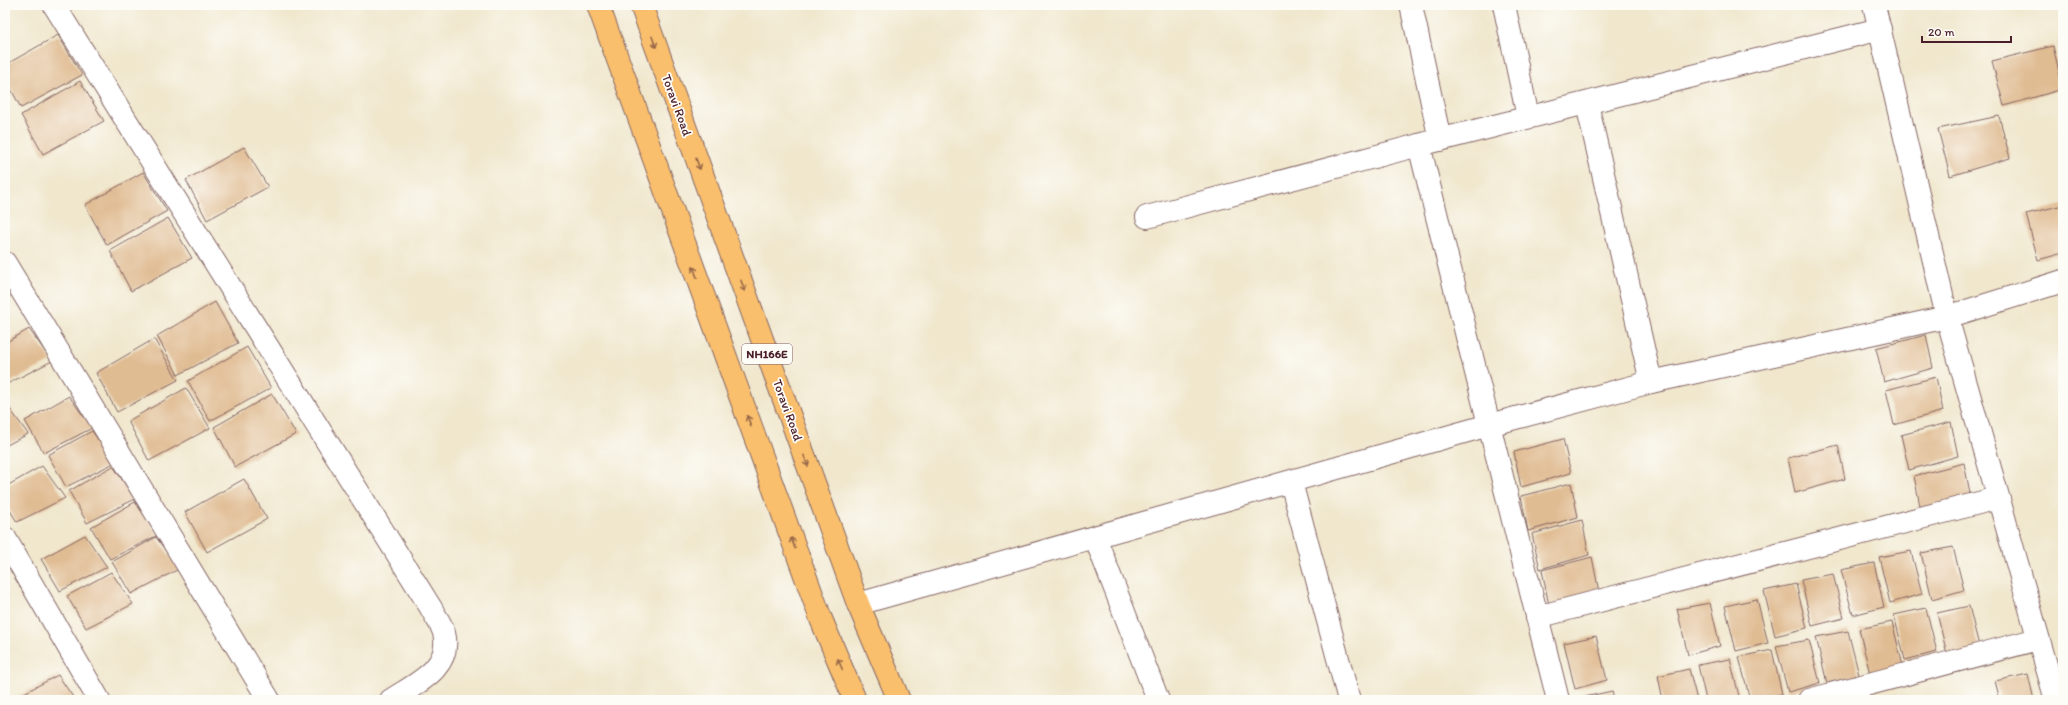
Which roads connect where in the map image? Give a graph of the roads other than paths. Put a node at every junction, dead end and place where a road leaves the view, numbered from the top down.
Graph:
1 (54, 5) edge
2 (598, 5) edge
3 (641, 5) edge
4 (1411, 5) edge
5 (1504, 5) edge
6 (1874, 5) edge
7 (1880, 29) junction
8 (1586, 104) junction
9 (1528, 117) junction
10 (1440, 140) junction
11 (1419, 145) junction
12 (1148, 217) dead end
13 (5, 264) edge
14 (2063, 281) edge
15 (1947, 317) junction
16 (1651, 382) junction
17 (1489, 425) junction
18 (1291, 482) junction
19 (1998, 498) junction
20 (1095, 537) junction
21 (5, 538) edge
22 (858, 604) junction
23 (1537, 617) junction
24 (2038, 639) junction
25 (99, 700) edge
26 (270, 700) edge
27 (391, 700) edge
28 (855, 700) edge
29 (899, 700) edge
30 (1158, 700) edge
31 (1349, 700) edge
32 (1558, 700) edge
33 (1810, 700) edge
34 (2056, 700) edge

1 - 27 street
28 -> 2 highway, NH166E
3 -> 22 highway, Toravi Road / NH166E
4 - 10 street
5 - 9 street
6 - 7 street
7 - 8 street
7 - 15 street
8 - 9 street
8 - 16 street
9 - 10 street
10 - 11 street
11 - 12 street
11 - 17 street
13 - 26 street
14 - 15 street
15 - 16 street
15 - 19 street
16 - 17 street
17 - 18 street
17 - 23 street
18 - 20 street
18 - 31 street
19 - 23 street
19 - 24 street
20 - 22 street
20 - 30 street
21 - 25 street
22 - 29 highway, Toravi Road / NH166E
23 - 32 street
24 - 33 street
24 - 34 street

